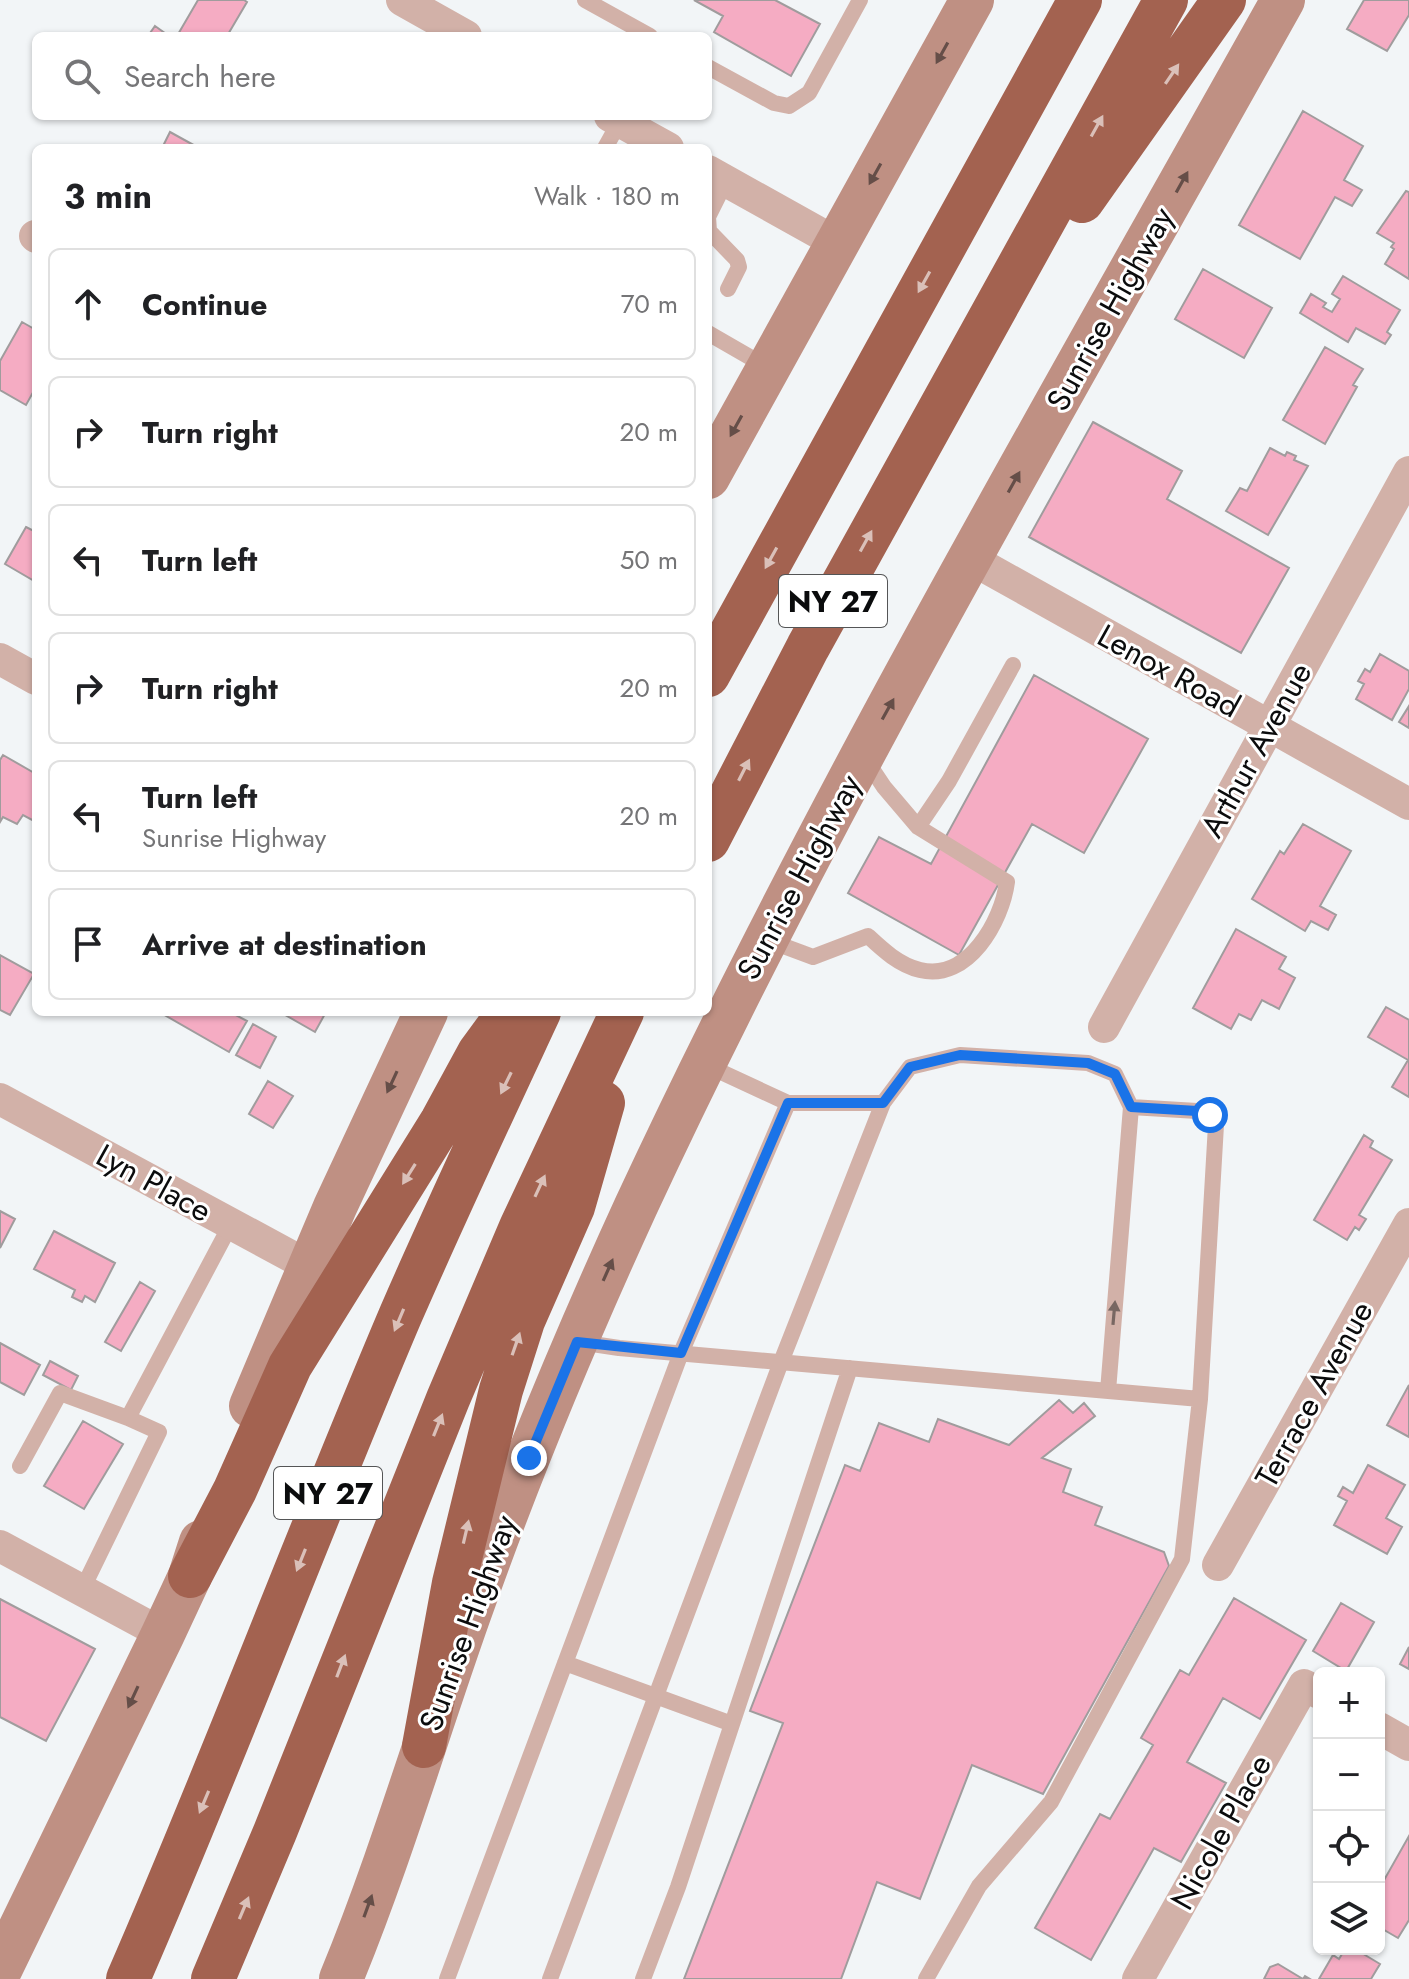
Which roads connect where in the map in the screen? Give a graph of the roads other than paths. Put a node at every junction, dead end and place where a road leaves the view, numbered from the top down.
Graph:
1 (402, 0) edge
2 (585, 0) edge
3 (860, 0) edge
4 (972, 0) edge
5 (1050, 0) edge
6 (1080, 0) edge
7 (1166, 0) edge
8 (1224, 0) edge
9 (1283, 0) edge
10 (459, 32) edge
11 (643, 32) edge
12 (712, 69) edge
13 (612, 128) edge
14 (657, 144) edge
15 (717, 176) edge
16 (712, 199) edge
17 (962, 214) junction
18 (712, 234) edge
19 (837, 243) junction
20 (728, 289) dead end
21 (712, 335) edge
22 (964, 366) junction
23 (769, 368) junction
24 (712, 470) edge
25 (1409, 472) edge
26 (971, 559) junction
27 (0, 659) edge
28 (1013, 665) dead end
29 (712, 668) edge
30 (32, 677) edge
31 (1269, 727) junction
32 (862, 755) junction
33 (1409, 804) edge
34 (918, 827) junction
35 (712, 832) edge
36 (766, 939) junction
37 (424, 1016) edge
38 (506, 1016) edge
39 (537, 1016) edge
40 (620, 1016) edge
41 (628, 1016) edge
42 (1104, 1027) dead end
43 (703, 1064) junction
44 (0, 1099) edge
45 (788, 1103) junction
46 (883, 1103) junction
47 (1131, 1107) junction
48 (231, 1224) junction
49 (1409, 1224) edge
50 (309, 1266) junction
51 (577, 1342) junction
52 (681, 1353) junction
53 (781, 1362) junction
54 (850, 1368) junction
55 (1108, 1391) junction
56 (1200, 1399) junction
57 (128, 1418) junction
58 (20, 1466) dead end
59 (0, 1546) edge
60 (1218, 1565) dead end
61 (190, 1576) junction
62 (82, 1590) junction
63 (163, 1634) junction
64 (565, 1663) junction
65 (1312, 1689) edge
66 (655, 1695) junction
67 (732, 1724) junction
68 (1385, 1731) edge
69 (1409, 1745) edge
70 (424, 1746) junction
71 (0, 1970) edge
72 (128, 1979) edge
73 (213, 1979) edge
74 (341, 1979) edge
75 (447, 1979) edge
76 (550, 1979) edge
77 (643, 1979) edge
78 (926, 1979) edge
79 (1138, 1979) edge

1 - 10 street
2 - 11 lane
3 - 12 lane
4 -> 19 main road
5 - 17 highway
6 - 17 highway, NY 27
22 -> 7 highway, NY 27
22 -> 8 highway
26 -> 9 main road, Sunrise Highway
13 - 14 street
15 - 16 lane
15 - 19 street
17 -> 29 highway, NY 27
18 - 20 lane
19 - 23 main road
21 - 23 lane
35 -> 22 highway, NY 27
23 -> 24 main road
25 - 31 street, Arthur Avenue
26 - 31 street, Lenox Road
32 -> 26 main road, Sunrise Highway
27 - 30 street
28 - 34 lane
31 - 33 street, Lenox Road
31 - 42 street, Arthur Avenue
32 - 34 lane
32 - 36 main road, Sunrise Highway
34 - 36 lane
36 - 43 main road, Sunrise Highway
37 -> 50 main road
38 -> 61 highway
39 -> 72 highway, NY 27
73 -> 40 highway, NY 27
70 -> 41 highway
43 - 45 lane
51 -> 43 main road, Sunrise Highway
44 - 48 street, Lyn Place
45 - 46 lane
45 - 52 lane
46 - 47 lane
46 - 53 lane
55 -> 47 lane
47 - 56 lane
48 - 50 street, Lyn Place
48 - 57 lane
49 - 60 street, Terrace Avenue
50 - 61 main road
51 - 52 lane
51 - 70 main road, Sunrise Highway
52 - 53 lane
52 - 64 lane
53 - 54 lane
53 - 66 lane
54 - 55 lane
54 - 67 lane
55 - 56 lane
56 - 78 lane
57 - 58 lane
57 - 62 lane
59 - 62 street
61 - 63 main road
62 - 63 street
63 -> 71 main road
64 - 66 lane
64 - 75 lane
65 - 79 street, Nicole Place
66 - 67 lane
66 - 76 lane
67 - 77 lane
68 - 69 street
74 -> 70 main road, Sunrise Highway

